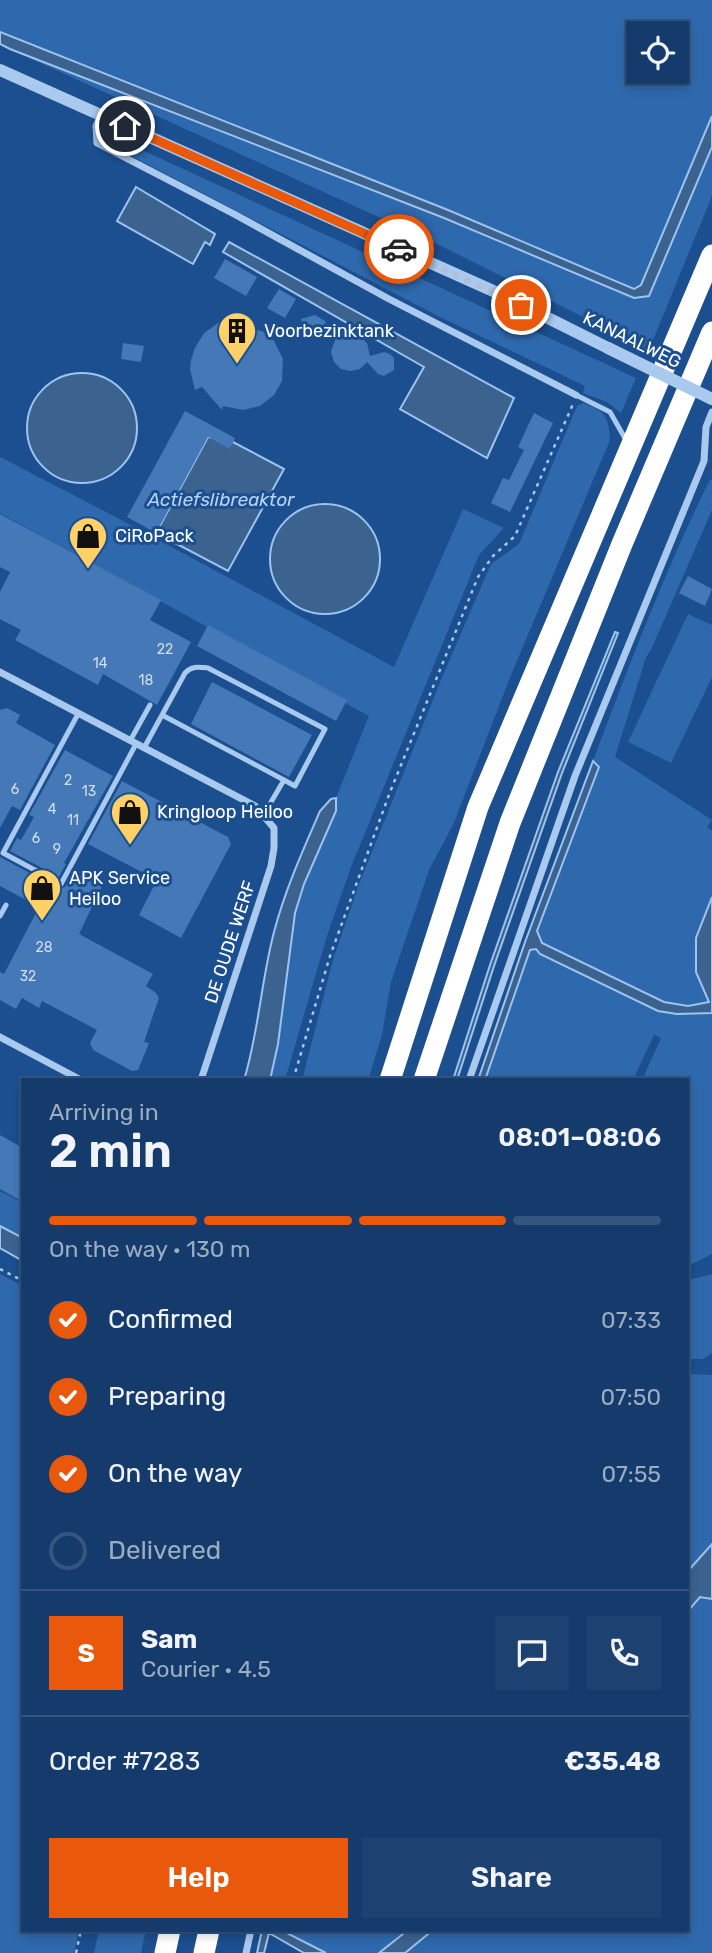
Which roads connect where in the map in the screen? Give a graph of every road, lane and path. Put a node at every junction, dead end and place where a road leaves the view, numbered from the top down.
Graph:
1 (0, 70) edge
2 (101, 115) junction
3 (712, 255) edge
4 (712, 332) edge
5 (576, 395) junction
6 (712, 399) edge
7 (712, 412) edge
8 (630, 447) junction
9 (704, 461) junction
10 (712, 464) edge
11 (0, 672) edge
12 (150, 705) dead end
13 (78, 714) junction
14 (162, 715) junction
15 (133, 742) junction
16 (144, 748) junction
17 (284, 780) junction
18 (264, 814) junction
19 (6, 905) dead end
20 (0, 916) edge
21 (0, 1037) edge
22 (77, 1078) edge
23 (202, 1078) edge
24 (294, 1078) edge
25 (391, 1078) edge
26 (425, 1078) edge
27 (470, 1078) edge
28 (0, 1269) edge
29 (21, 1280) edge
30 (81, 1932) edge
31 (170, 1932) edge
32 (209, 1932) edge
33 (251, 1932) edge
34 (76, 1953) edge
35 (165, 1953) edge
36 (204, 1953) edge
37 (246, 1953) edge

1 - 2 street, KANAALWEG
2 - 5 street
2 - 6 street, KANAALWEG, bridge
3 - 8 highway
4 - 26 highway
5 - 8 lane
5 - 24 path
7 - 9 street
8 - 25 highway
9 - 10 street
9 - 27 street
11 - 13 street
12 - 15 lane
13 - 15 street
13 - 15 lane
14 - 16 lane
14 - 17 lane
14 - 17 lane
15 - 16 street
16 - 18 street
17 - 18 lane
18 - 23 street, DE OUDE WERF
19 - 20 lane
21 - 22 street
28 - 29 path
30 - 34 path
31 - 35 highway
32 - 36 highway
33 - 37 street

